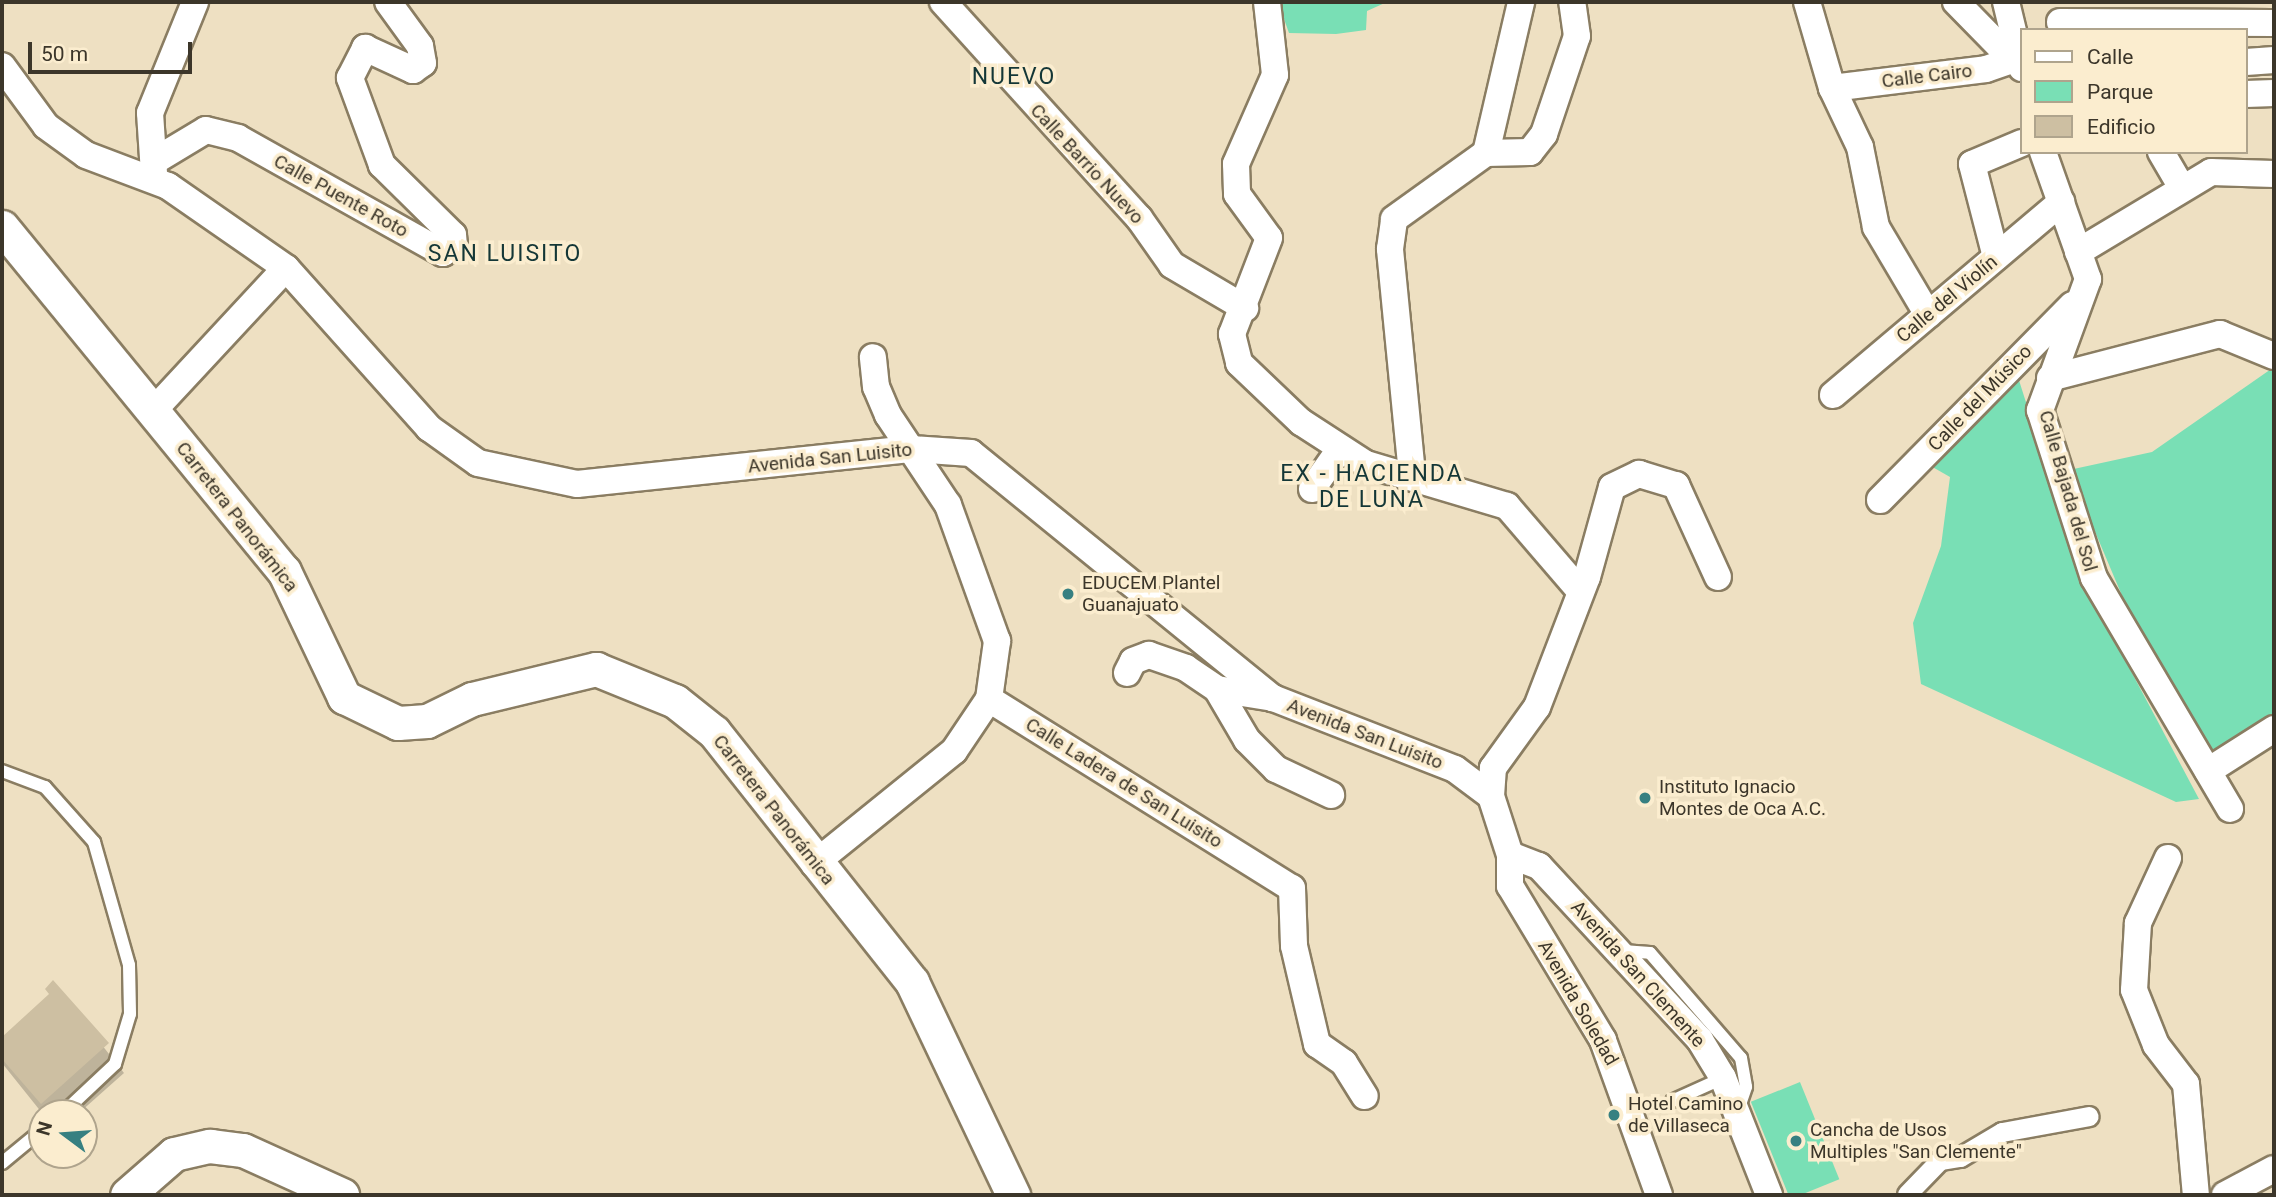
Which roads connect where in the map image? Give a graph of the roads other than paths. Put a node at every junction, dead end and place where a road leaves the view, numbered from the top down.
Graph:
1 (195, 2) edge
2 (388, 2) edge
3 (943, 2) edge
4 (1267, 2) edge
5 (1521, 2) edge
6 (1572, 2) edge
7 (1807, 2) edge
8 (1956, 2) edge
9 (2006, 2) edge
10 (2102, 13) edge
11 (2159, 18) edge
12 (2221, 18) edge
13 (2060, 22) dead end
14 (2274, 23) edge
15 (2018, 61) edge
16 (2274, 61) edge
17 (2248, 62) edge
18 (2, 66) edge
19 (1832, 88) junction
20 (2274, 93) edge
21 (2248, 94) edge
22 (2021, 143) edge
23 (1486, 153) junction
24 (2044, 154) edge
25 (2162, 154) edge
26 (2234, 162) edge
27 (154, 170) junction
28 (2274, 174) edge
29 (2182, 188) junction
30 (2061, 202) junction
31 (2, 227) edge
32 (2078, 252) junction
33 (1996, 257) junction
34 (286, 268) junction
35 (2081, 296) junction
36 (1245, 308) junction
37 (1928, 315) junction
38 (2274, 356) edge
39 (873, 357) dead end
40 (2050, 378) junction
41 (1833, 395) dead end
42 (153, 411) junction
43 (912, 449) junction
44 (1340, 449) junction
45 (1412, 474) junction
46 (1312, 489) dead end
47 (1880, 500) dead end
48 (1718, 577) dead end
49 (1580, 591) junction
50 (1126, 673) dead end
51 (1217, 689) junction
52 (1273, 698) junction
53 (989, 699) junction
54 (2274, 729) edge
55 (2, 771) edge
56 (2207, 771) junction
57 (1331, 795) dead end
58 (1491, 796) junction
59 (2230, 809) dead end
60 (1510, 855) junction
61 (2168, 858) dead end
62 (814, 864) junction
63 (1617, 950) junction
64 (1723, 1078) junction
65 (1365, 1096) dead end
66 (78, 1099) edge
67 (1672, 1101) dead end
68 (1737, 1114) junction
69 (2089, 1116) dead end
70 (28, 1142) edge
71 (2, 1163) edge
72 (2274, 1169) edge
73 (1907, 1194) edge
74 (127, 1195) edge
75 (342, 1195) edge
76 (1013, 1195) edge
77 (1659, 1195) edge
78 (1769, 1195) edge
79 (2196, 1195) edge
80 (2225, 1195) edge

1 - 27 street
2 - 27 street, Calle Puente Roto
3 - 36 street, Calle Barrio Nuevo
4 - 36 street
5 - 23 street
6 - 23 street
7 - 19 street
8 - 15 street
9 - 15 street
10 - 11 street
10 - 13 street
11 - 12 street
12 - 14 street
15 - 19 street, Calle Cairo
16 - 17 street
18 - 27 street, Avenida San Luisito
19 - 37 street
20 - 21 street
22 - 33 street
23 - 45 street
24 - 30 street, Calle Bajada del Sol
25 - 29 street
26 - 28 street
26 - 29 street
27 - 34 street, Avenida San Luisito
29 - 32 street
30 - 32 street, Calle Bajada del Sol
30 - 33 street, Calle del Violín
31 - 42 street, Carretera Panorámica
32 - 35 street, Calle Bajada del Sol
33 - 37 street, Calle del Violín
34 - 42 street
34 - 43 street, Avenida San Luisito
35 - 40 street, Calle Bajada del Sol
35 - 47 street, Calle del Músico
36 - 44 street
37 - 41 street, Calle del Violín
38 - 40 street
39 - 43 street
40 - 56 street, Calle Bajada del Sol
42 - 62 street, Carretera Panorámica
43 - 52 street, Avenida San Luisito
43 - 53 street
44 - 45 street
44 - 46 street
45 - 49 street
48 - 49 street
49 - 58 street
50 - 51 street
51 - 52 street
51 - 57 street
52 - 58 street, Avenida San Luisito
53 - 62 street
53 - 65 street, Calle Ladera de San Luisito
54 - 56 street
55 - 66 lane
56 - 59 street, Calle Bajada del Sol
58 - 60 street
60 - 63 street, Avenida San Clemente
60 - 77 street, Avenida Soledad
61 - 79 street
62 - 76 street, Carretera Panorámica
63 - 64 street, Avenida San Clemente
63 - 68 lane
64 - 67 lane
64 - 68 street, Avenida San Clemente
68 - 78 street, Avenida San Clemente
69 - 73 street
70 - 71 lane
72 - 80 street
74 - 75 street

